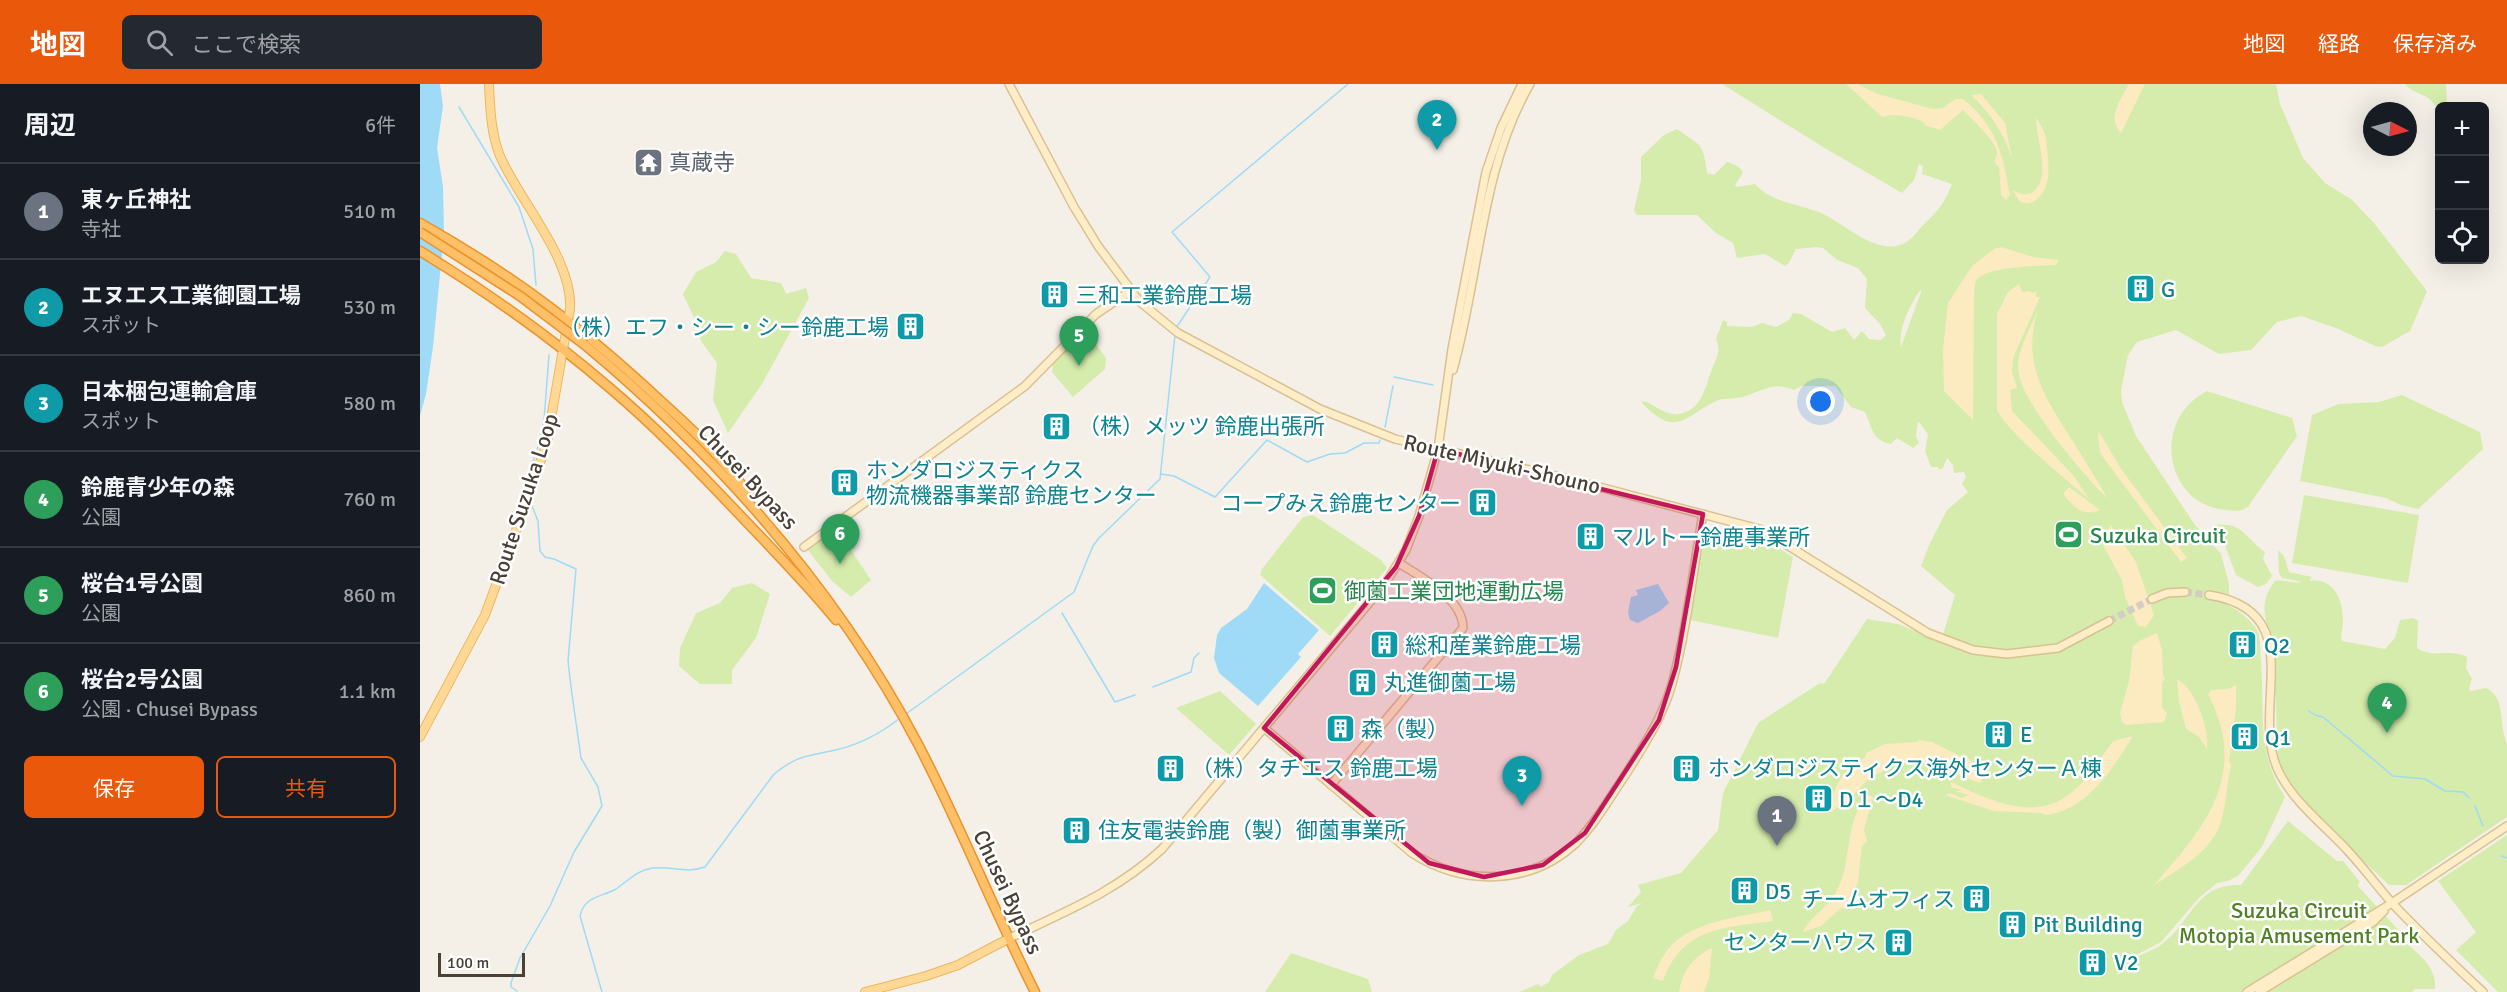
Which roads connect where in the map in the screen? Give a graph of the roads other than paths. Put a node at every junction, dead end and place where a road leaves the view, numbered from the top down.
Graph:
1 (489, 84) edge
2 (1009, 84) edge
3 (1522, 84) edge
4 (1530, 84) edge
5 (420, 223) edge
6 (420, 232) edge
7 (420, 250) edge
8 (1130, 291) junction
9 (569, 320) junction
10 (562, 349) junction
11 (1447, 393) junction
12 (1438, 449) junction
13 (715, 460) junction
14 (1703, 514) junction
15 (804, 546) dead end
16 (1399, 563) junction
17 (2185, 592) tunnel mouth
18 (2210, 595) tunnel mouth
19 (2152, 599) tunnel mouth
20 (2109, 621) tunnel mouth
21 (866, 658) junction
22 (1264, 728) junction
23 (420, 737) edge
24 (1331, 785) junction
25 (2507, 826) edge
26 (2392, 903) junction
27 (1008, 939) junction
28 (865, 992) edge
29 (1035, 992) edge
30 (2247, 992) edge
31 (2259, 992) edge
32 (2483, 992) edge

1 - 9 main road, Route Suzuka Loop
2 - 8 street, Route Miyuki-Shouno
3 - 11 street
4 - 11 street
5 - 9 highway
6 - 13 highway, Chusei Bypass, bridge
7 - 10 highway
8 - 12 street, Route Miyuki-Shouno
8 - 15 street
9 - 10 main road, Route Suzuka Loop
9 - 13 highway
10 - 21 highway
10 - 23 main road, Route Suzuka Loop
11 - 12 street
12 - 14 street, Route Miyuki-Shouno
12 - 16 street
13 - 21 highway, Chusei Bypass
14 - 20 street, Route Miyuki-Shouno
14 - 24 street
16 - 22 street
16 - 24 street
17 - 19 street
18 - 26 street
21 - 27 highway, Chusei Bypass
22 - 24 street
22 - 27 street
25 - 26 street
26 - 30 street
26 - 31 street
26 - 32 street
27 - 28 main road
27 - 29 highway, Chusei Bypass

